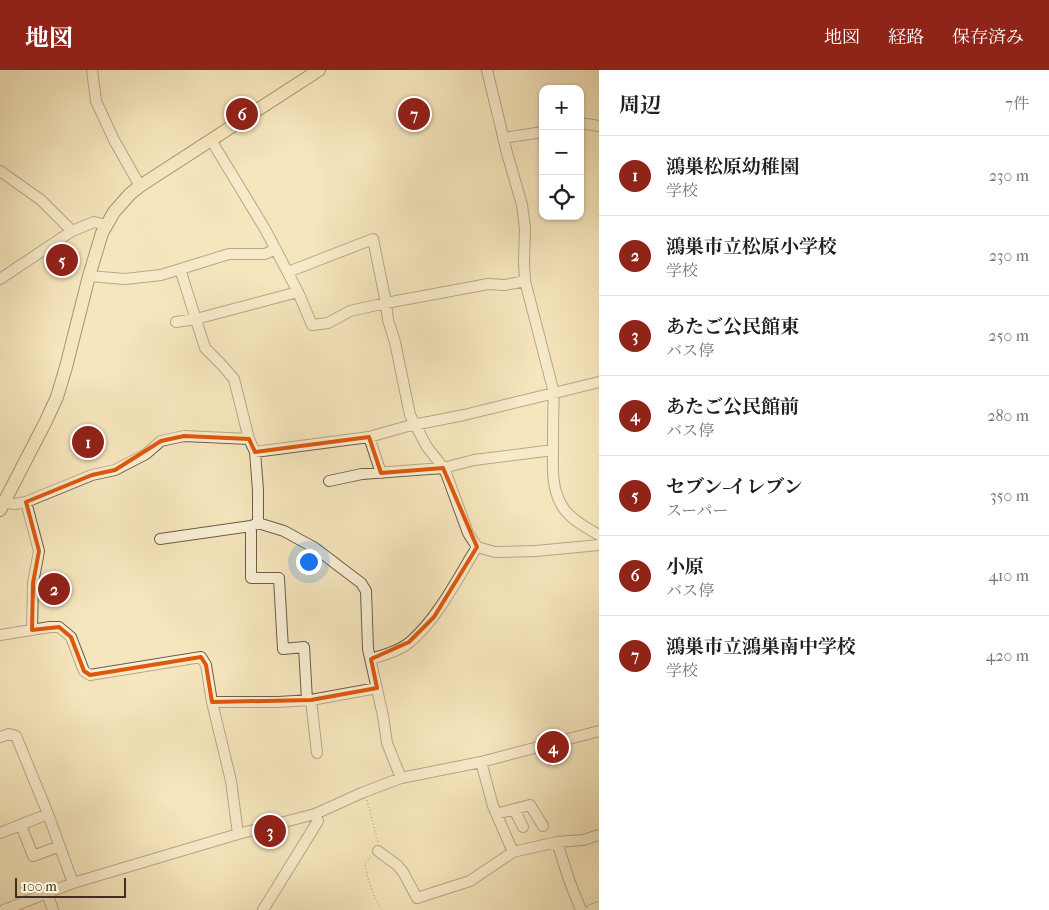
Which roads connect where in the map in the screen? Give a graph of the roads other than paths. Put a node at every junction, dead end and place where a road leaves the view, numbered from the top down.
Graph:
1 (92, 70) edge
2 (319, 70) edge
3 (487, 70) edge
4 (584, 124) edge
5 (599, 126) edge
6 (539, 133) edge
7 (503, 138) junction
8 (211, 140) junction
9 (0, 171) edge
10 (140, 186) junction
11 (106, 225) junction
12 (72, 231) junction
13 (276, 249) junction
14 (180, 269) junction
15 (288, 272) junction
16 (88, 276) junction
17 (0, 279) edge
18 (525, 281) junction
19 (298, 292) junction
20 (386, 302) junction
21 (196, 319) junction
22 (176, 322) dead end
23 (599, 382) edge
24 (554, 393) junction
25 (416, 425) junction
26 (369, 437) junction
27 (248, 439) junction
28 (553, 450) junction
29 (255, 452) junction
30 (443, 468) junction
31 (381, 473) junction
32 (329, 481) dead end
33 (26, 502) junction
34 (1, 505) edge
35 (254, 525) junction
36 (599, 535) edge
37 (160, 540) dead end
38 (599, 545) edge
39 (477, 547) junction
40 (32, 630) junction
41 (0, 635) edge
42 (371, 658) junction
43 (377, 688) junction
44 (309, 700) junction
45 (212, 702) junction
46 (599, 731) edge
47 (0, 737) edge
48 (317, 752) dead end
49 (481, 762) junction
50 (401, 778) junction
51 (514, 809) junction
52 (48, 814) junction
53 (315, 814) junction
54 (496, 814) junction
55 (21, 825) junction
56 (543, 826) dead end
57 (523, 828) dead end
58 (0, 833) edge
59 (238, 834) junction
60 (599, 834) edge
61 (557, 842) junction
62 (60, 846) junction
63 (378, 851) dead end
64 (513, 852) junction
65 (73, 883) junction
66 (47, 893) junction
67 (599, 907) edge
68 (4, 910) edge
69 (53, 910) edge
70 (263, 910) edge
71 (582, 910) edge
72 (591, 910) edge

1 - 10 street
2 - 8 main road
3 - 7 street
4 - 5 street
6 - 7 street
7 - 18 street
8 - 10 main road
8 - 13 street
9 - 12 street
10 - 11 main road
11 - 12 street
11 - 16 main road
12 - 17 street
13 - 14 street
13 - 15 street
14 - 16 street
14 - 21 street
15 - 19 street
15 - 20 street
16 - 34 main road
18 - 20 street
18 - 24 street
19 - 20 street
19 - 21 street
20 - 25 street
21 - 22 street
21 - 27 street
23 - 24 street
24 - 25 street
24 - 28 street
25 - 26 street
25 - 30 street
26 - 29 street
26 - 31 street
27 - 29 street
27 - 33 street
28 - 30 street
28 - 36 street
29 - 35 street
30 - 31 street
30 - 39 street
31 - 32 street
33 - 34 street
33 - 40 street
35 - 37 street
35 - 42 street
35 - 44 street
38 - 39 street
39 - 42 street
40 - 41 street
40 - 45 street
42 - 43 street
43 - 44 street
43 - 50 street
44 - 45 street
44 - 48 street
45 - 59 street
46 - 49 street
47 - 52 street
49 - 50 street
49 - 54 street
50 - 53 street
51 - 54 street
51 - 56 street
51 - 57 street
52 - 55 street
52 - 62 street
53 - 59 street
53 - 70 street
54 - 64 street
55 - 58 street
55 - 62 street
59 - 65 street
60 - 61 street
61 - 64 street
61 - 71 street
62 - 65 street
63 - 64 street
65 - 66 street
66 - 68 street
66 - 69 street
67 - 72 street

